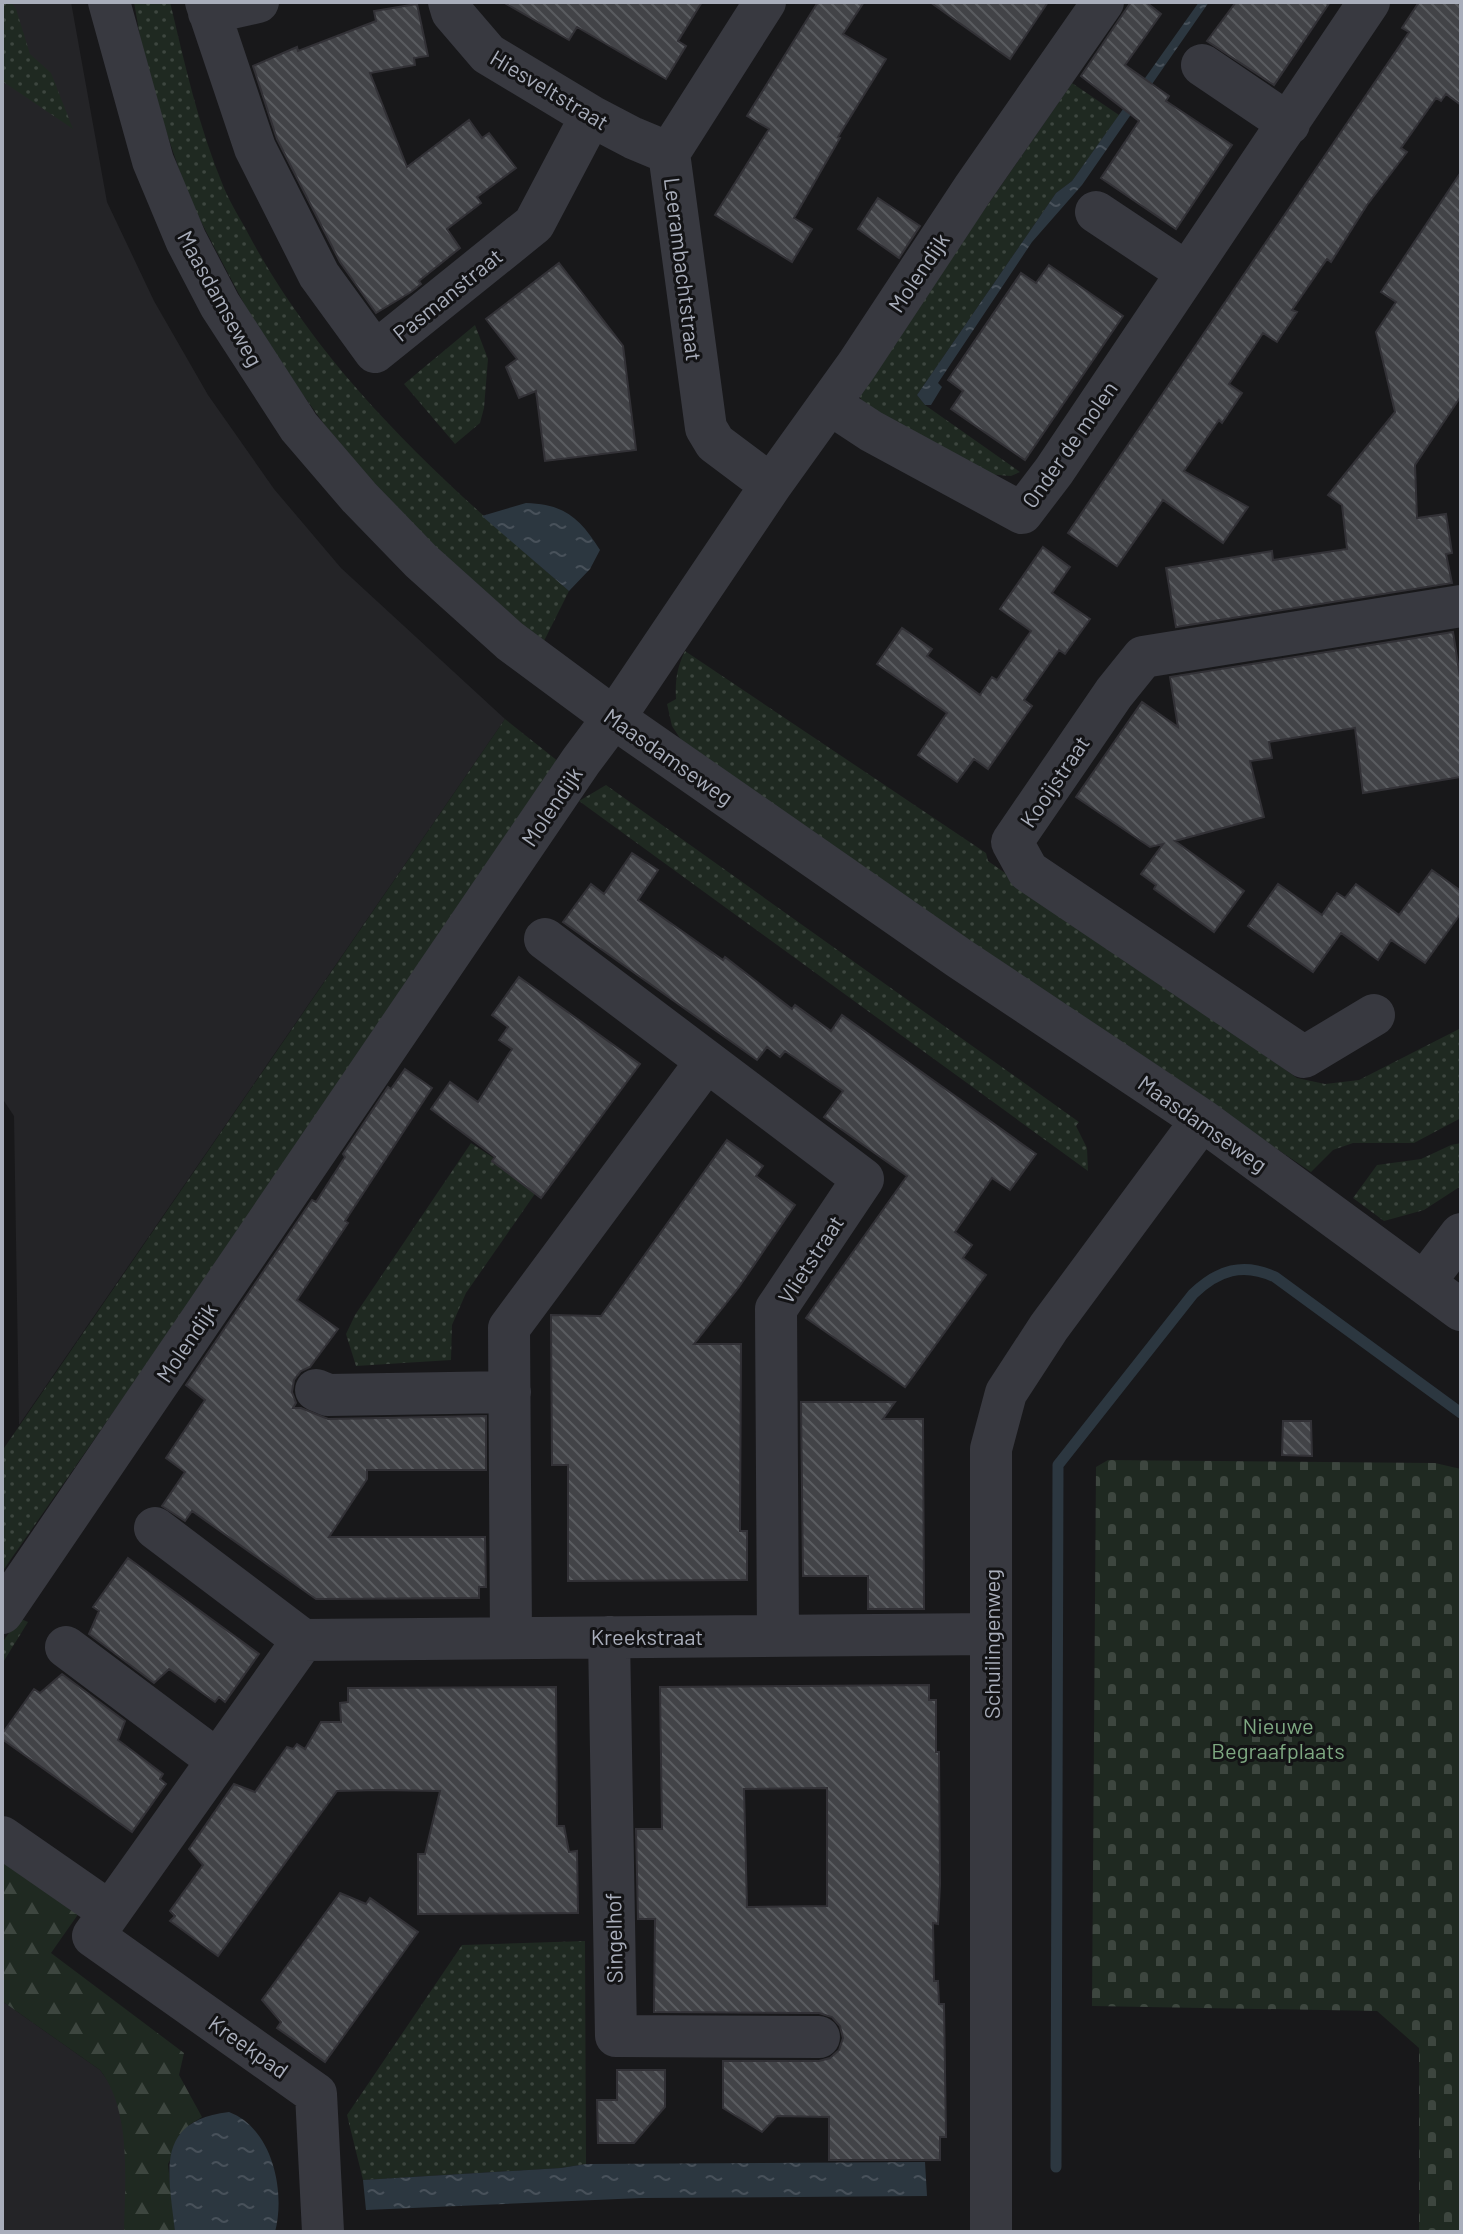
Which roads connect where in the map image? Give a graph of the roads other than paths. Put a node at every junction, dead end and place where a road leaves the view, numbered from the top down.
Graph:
1 (109, 2) edge
2 (258, 2) edge
3 (449, 2) edge
4 (765, 2) edge
5 (1103, 2) edge
6 (1369, 2) edge
7 (208, 7) edge
8 (1202, 65) dead end
9 (591, 116) junction
10 (1289, 124) junction
11 (669, 153) junction
12 (1096, 212) dead end
13 (1186, 272) junction
14 (830, 404) junction
15 (771, 485) junction
16 (1461, 606) edge
17 (614, 718) junction
18 (545, 939) dead end
19 (1374, 1015) dead end
20 (706, 1062) junction
21 (1202, 1120) junction
22 (1461, 1234) edge
23 (1424, 1283) junction
24 (1461, 1310) edge
25 (316, 1390) dead end
26 (510, 1392) junction
27 (155, 1528) dead end
28 (2, 1613) edge
29 (991, 1634) junction
30 (778, 1636) junction
31 (609, 1637) junction
32 (511, 1638) junction
33 (303, 1640) junction
34 (66, 1647) dead end
35 (217, 1760) junction
36 (2, 1837) edge
37 (110, 1912) junction
38 (819, 2037) dead end
39 (323, 2232) edge
40 (991, 2232) edge

1 - 17 street, Maasdamseweg
2 - 7 street, Pasmanstraat
3 - 9 street, Hiesveltstraat
4 - 11 street, Leerambachtstraat
5 - 14 street, Molendijk
6 - 10 street, Onder de molen
7 - 9 street, Pasmanstraat
8 - 10 street
9 - 11 street, Hiesveltstraat
10 - 13 street, Onder de molen
11 - 15 street, Leerambachtstraat
12 - 13 street
13 - 14 street, Onder de molen
14 - 15 street, Molendijk
15 - 17 street, Molendijk
16 - 19 street, Kooijstraat
17 - 21 street, Maasdamseweg
17 - 28 street, Molendijk
18 - 20 street, Vlietstraat
20 - 26 street
20 - 30 street, Vlietstraat
21 - 23 street, Maasdamseweg
21 - 29 street, Schuilingenweg
22 - 23 street
23 - 24 street, Maasdamseweg
25 - 26 street
26 - 32 street
27 - 33 street
29 - 30 street, Kreekstraat
29 - 40 street, Schuilingenweg
30 - 31 street, Kreekstraat
31 - 32 street, Kreekstraat
31 - 38 street, Singelhof
32 - 33 street, Kreekstraat
33 - 35 street
34 - 35 street
35 - 37 street
36 - 37 street
37 - 39 street, Kreekpad

